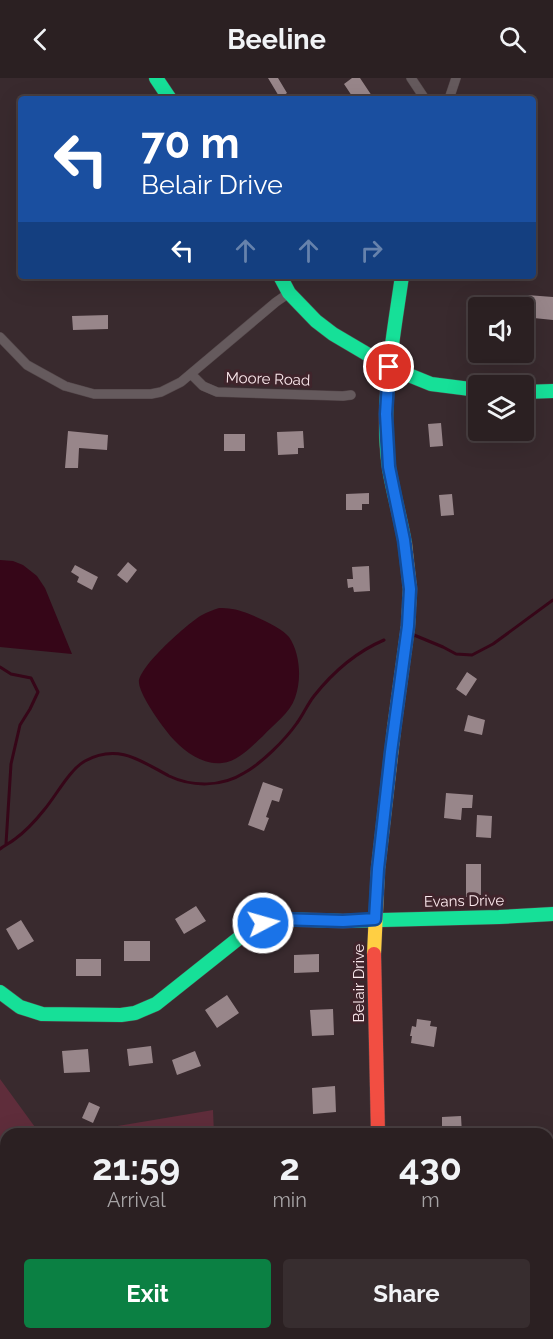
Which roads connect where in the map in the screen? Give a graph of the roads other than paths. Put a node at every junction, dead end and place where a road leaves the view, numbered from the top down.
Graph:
1 (156, 78) edge
2 (411, 78) edge
3 (456, 78) edge
4 (168, 96) edge
5 (423, 96) edge
6 (449, 96) edge
7 (282, 279) edge
8 (402, 279) edge
9 (289, 293) junction
10 (0, 337) edge
11 (389, 367) junction
12 (191, 374) junction
13 (468, 389) edge
14 (553, 391) edge
15 (534, 392) edge
16 (351, 395) dead end
17 (553, 914) edge
18 (375, 919) junction
19 (0, 992) edge
20 (378, 1128) edge

1 - 4 street
2 - 5 street
3 - 6 street
7 - 9 street
8 - 11 street, Belair Drive
9 - 11 street
9 - 12 street, Moore Road
10 - 12 street, Moore Road
11 - 13 street
11 - 18 street, Belair Drive
12 - 16 street, Moore Road
14 - 15 street
17 - 18 street, Evans Drive
18 - 19 street, Evans Drive
18 - 20 street, Belair Drive

